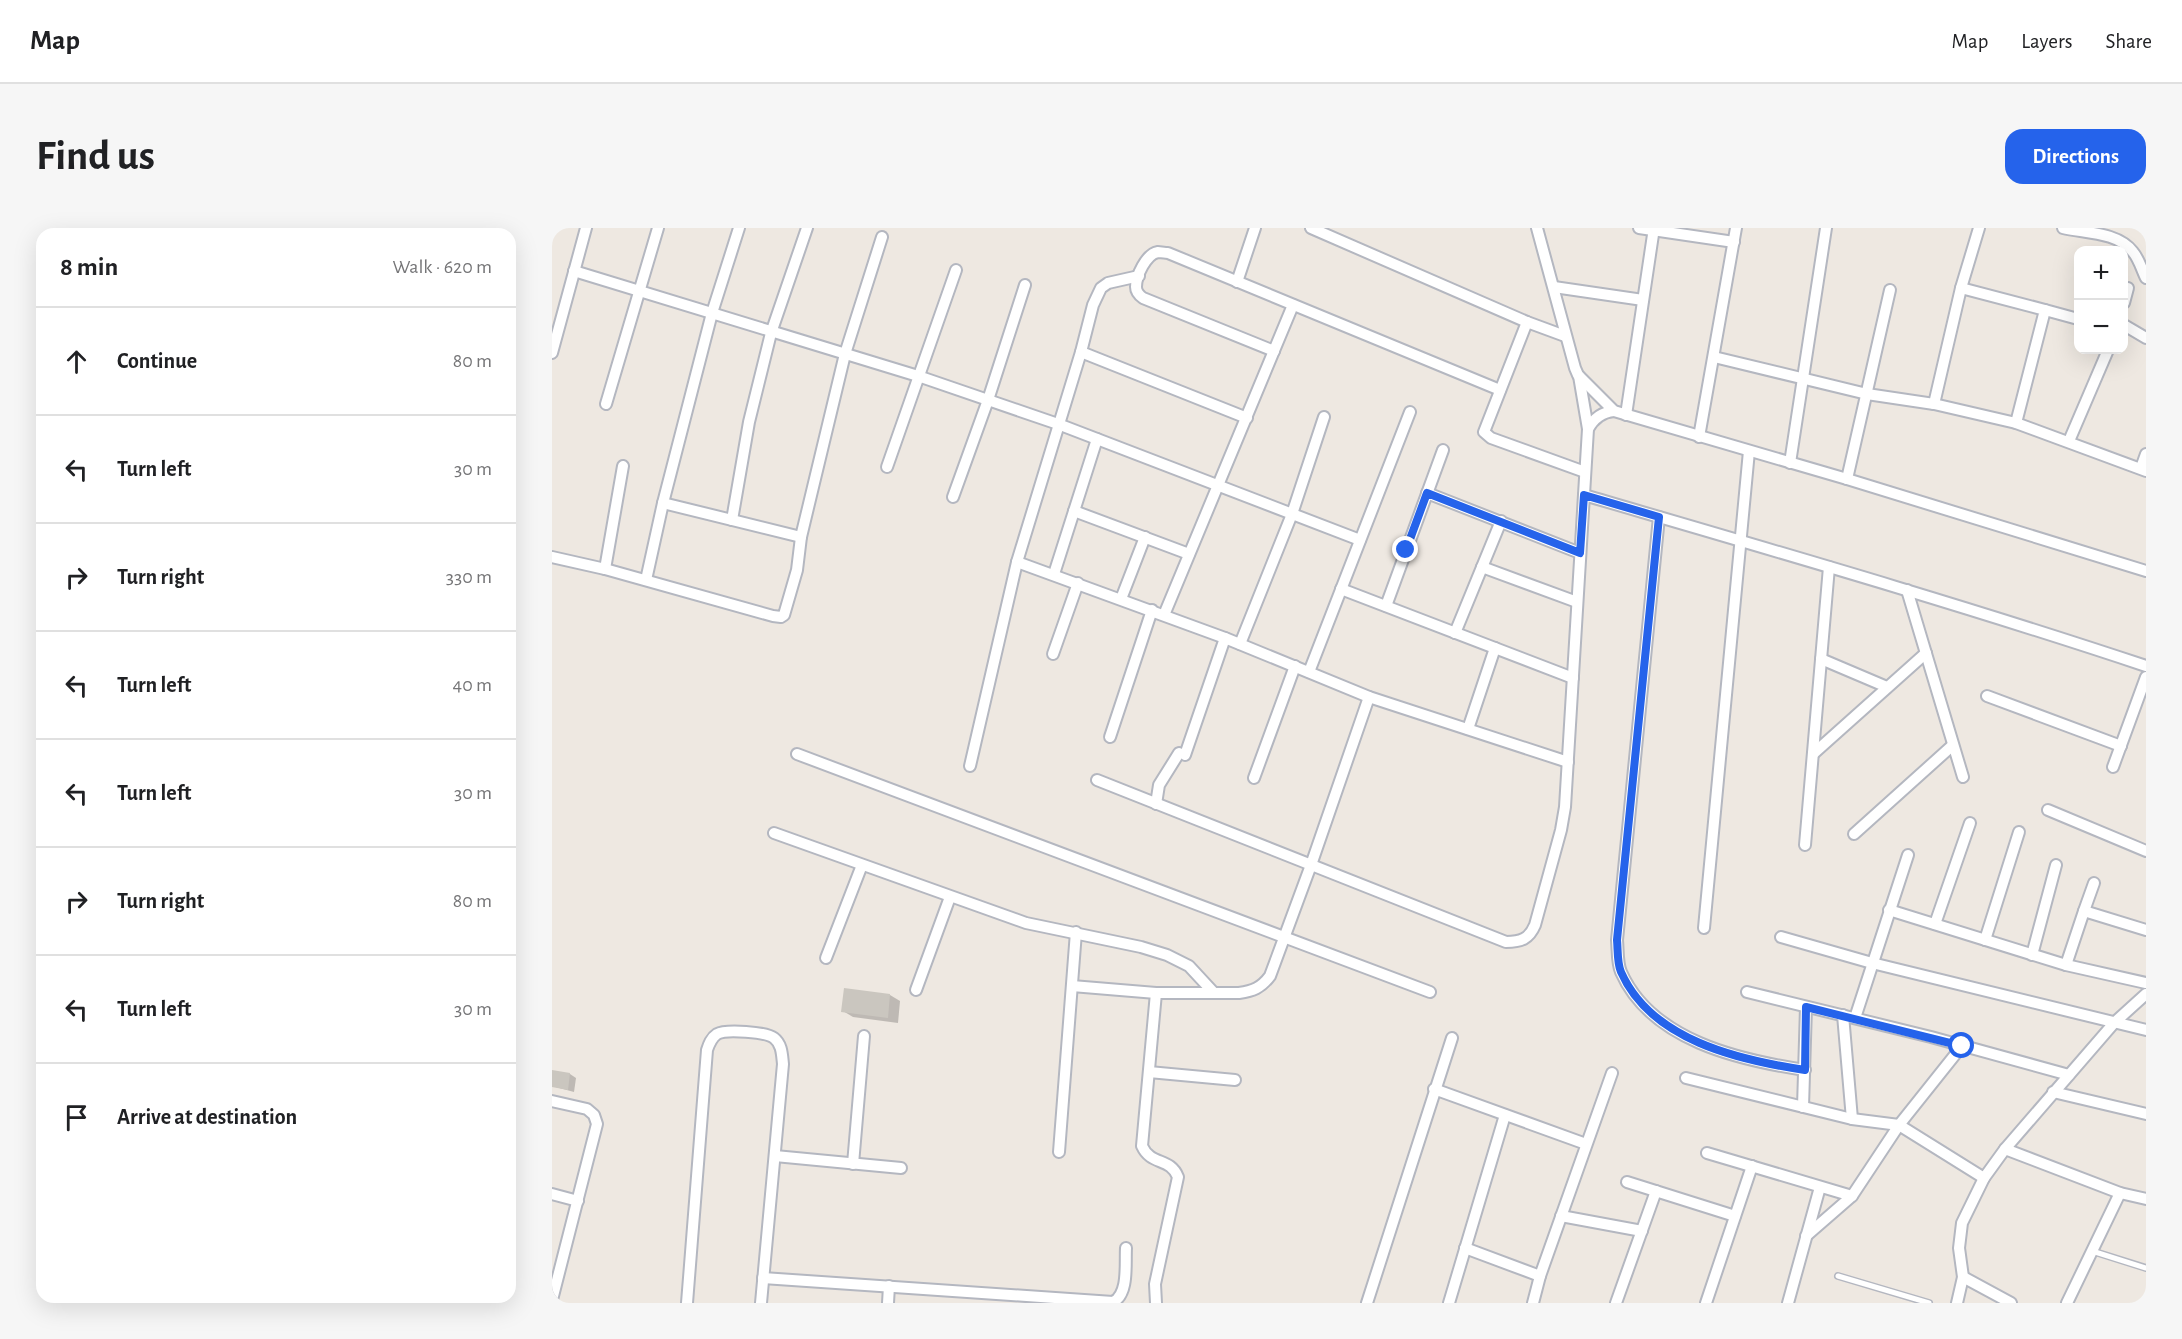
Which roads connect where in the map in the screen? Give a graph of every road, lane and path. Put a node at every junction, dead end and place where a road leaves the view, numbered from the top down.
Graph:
1 (586, 228) edge
2 (658, 228) edge
3 (739, 228) edge
4 (807, 228) edge
5 (1255, 228) edge
6 (1311, 228) edge
7 (1537, 228) edge
8 (1639, 228) edge
9 (1736, 228) edge
10 (1826, 228) edge
11 (1979, 228) edge
12 (2067, 228) edge
13 (1654, 229) edge
14 (2112, 233) edge
15 (882, 237) dead end
16 (1734, 242) junction
17 (956, 270) dead end
18 (574, 271) junction
19 (1139, 276) junction
20 (2146, 278) edge
21 (1237, 282) junction
22 (1025, 285) dead end
23 (1554, 287) junction
24 (1961, 288) junction
25 (1890, 290) dead end
26 (639, 291) junction
27 (1643, 300) junction
28 (1293, 305) junction
29 (2045, 310) junction
30 (712, 313) junction
31 (2074, 318) edge
32 (1527, 322) junction
33 (2128, 327) edge
34 (771, 333) junction
35 (1565, 336) junction
36 (2146, 338) edge
37 (1274, 351) junction
38 (1081, 352) junction
39 (552, 353) edge
40 (845, 354) junction
41 (2106, 354) edge
42 (1714, 357) junction
43 (1578, 375) junction
44 (918, 376) junction
45 (1803, 378) junction
46 (1500, 390) junction
47 (1867, 394) junction
48 (988, 400) junction
49 (606, 404) dead end
50 (1934, 404) junction
51 (1614, 411) junction
52 (1410, 412) dead end
53 (1626, 415) junction
54 (1324, 417) dead end
55 (1246, 418) junction
56 (2016, 423) junction
57 (1058, 424) junction
58 (1588, 429) junction
59 (1699, 436) junction
60 (1097, 439) junction
61 (2069, 441) junction
62 (1443, 450) dead end
63 (1749, 451) junction
64 (2146, 454) edge
65 (1790, 463) junction
66 (622, 466) dead end
67 (887, 467) dead end
68 (2143, 470) edge
69 (1586, 472) junction
70 (1847, 479) junction
71 (1219, 486) junction
72 (1427, 493) junction
73 (1584, 495) junction
74 (953, 497) dead end
75 (663, 503) junction
76 (1074, 512) junction
77 (1293, 514) junction
78 (1659, 517) junction
79 (732, 520) junction
80 (1501, 521) junction
81 (801, 537) junction
82 (1145, 537) junction
83 (1360, 540) junction
84 (1741, 541) junction
85 (1580, 553) junction
86 (1190, 554) junction
87 (552, 557) edge
88 (1017, 562) junction
89 (1482, 567) junction
90 (1829, 567) junction
91 (605, 569) junction
92 (2146, 571) edge
93 (1054, 574) junction
94 (646, 580) junction
95 (1078, 583) junction
96 (1341, 589) junction
97 (1907, 590) junction
98 (1121, 598) junction
99 (1577, 602) junction
100 (1386, 606) junction
101 (1152, 610) junction
102 (1164, 615) junction
103 (1455, 633) junction
104 (1225, 638) junction
105 (1240, 644) junction
106 (1495, 648) junction
107 (1926, 653) junction
108 (1053, 654) dead end
109 (1821, 658) junction
110 (1295, 666) junction
111 (2146, 666) edge
112 (1309, 672) junction
113 (2146, 677) edge
114 (1573, 678) junction
115 (1887, 687) junction
116 (1987, 696) dead end
117 (1369, 697) junction
118 (1468, 729) junction
119 (1110, 737) dead end
120 (1953, 745) junction
121 (2121, 746) junction
122 (1812, 753) junction
123 (797, 754) dead end
124 (1568, 762) junction
125 (970, 766) dead end
126 (2113, 767) dead end
127 (1963, 777) dead end
128 (1254, 778) dead end
129 (1097, 780) dead end
130 (1156, 804) junction
131 (2048, 810) dead end
132 (1970, 823) dead end
133 (2019, 832) dead end
134 (774, 833) dead end
135 (1854, 834) dead end
136 (1805, 845) dead end
137 (2146, 851) edge
138 (1908, 855) dead end
139 (862, 865) junction
140 (1311, 865) junction
141 (2056, 865) dead end
142 (2094, 883) dead end
143 (950, 897) junction
144 (1889, 910) junction
145 (2084, 911) junction
146 (1935, 924) junction
147 (1704, 928) dead end
148 (2146, 930) edge
149 (1076, 932) junction
150 (1781, 937) dead end
151 (1283, 938) junction
152 (1985, 940) junction
153 (2032, 955) junction
154 (826, 958) dead end
155 (1872, 963) junction
156 (2066, 964) junction
157 (2146, 983) edge
158 (1072, 986) junction
159 (916, 990) dead end
160 (1430, 992) dead end
161 (1747, 992) dead end
162 (1156, 993) junction
163 (1214, 993) junction
164 (2146, 994) edge
165 (1806, 1007) junction
166 (1843, 1015) junction
167 (1856, 1018) junction
168 (2114, 1023) junction
169 (2146, 1030) edge
170 (864, 1036) dead end
171 (1452, 1038) dead end
172 (1962, 1046) junction
173 (1805, 1070) junction
174 (1149, 1072) junction
175 (1612, 1073) dead end
176 (2069, 1075) junction
177 (1686, 1077) dead end
178 (1235, 1080) dead end
179 (1434, 1089) junction
180 (2053, 1092) junction
181 (552, 1101) edge
182 (1803, 1107) junction
183 (2146, 1114) edge
184 (1505, 1115) junction
185 (1852, 1119) junction
186 (1899, 1125) junction
187 (1586, 1144) junction
188 (2005, 1149) junction
189 (1059, 1152) dead end
190 (1707, 1153) dead end
191 (775, 1156) junction
192 (853, 1164) junction
193 (1752, 1166) junction
194 (901, 1168) dead end
195 (1984, 1178) junction
196 (1627, 1182) dead end
197 (1820, 1187) junction
198 (1656, 1191) junction
199 (2120, 1193) junction
200 (552, 1194) edge
201 (1852, 1196) junction
202 (2146, 1199) edge
203 (579, 1201) junction
204 (1561, 1216) junction
205 (1735, 1216) junction
206 (1642, 1231) junction
207 (1806, 1236) junction
208 (1126, 1248) dead end
209 (1466, 1248) junction
210 (2092, 1251) junction
211 (2146, 1268) edge
212 (1540, 1276) junction
213 (1838, 1276) dead end
214 (1963, 1277) junction
215 (764, 1278) junction
216 (889, 1286) junction
217 (552, 1300) edge
218 (687, 1303) edge
219 (761, 1303) edge
220 (888, 1303) edge
221 (1156, 1303) edge
222 (1367, 1303) edge
223 (1449, 1303) edge
224 (1533, 1303) edge
225 (1616, 1303) edge
226 (1706, 1303) edge
227 (1788, 1303) edge
228 (1929, 1303) edge
229 (1957, 1303) edge
230 (2011, 1303) edge
231 (2067, 1303) edge

1 - 18 street
2 - 26 street
3 - 30 street
4 - 34 street
5 - 21 street
6 - 32 street
7 - 23 street
8 - 13 street
9 - 16 street
10 - 45 street
11 - 24 street
12 - 14 street
13 - 16 street
13 - 27 street
14 - 20 street
15 - 40 street
16 - 42 street
17 - 44 street
18 - 26 street
18 - 39 street
19 - 21 street
19 - 37 street
19 - 38 street
21 - 28 street
22 - 48 street
23 - 27 street
23 - 35 street
24 - 29 street
24 - 50 street
25 - 47 street
26 - 30 street
26 - 49 street
27 - 53 street
28 - 37 street
28 - 46 street
29 - 31 street
29 - 56 street
30 - 34 street
30 - 75 street
32 - 35 street
32 - 46 street
33 - 36 street
34 - 40 street
34 - 79 street
35 - 43 street
37 - 55 street
38 - 55 street
38 - 57 street
40 - 44 street
40 - 81 street
41 - 61 street
42 - 45 street
42 - 59 street
43 - 51 street
43 - 58 street
44 - 48 street
44 - 67 street
45 - 47 street
45 - 65 street
46 - 69 street
47 - 50 street
47 - 70 street
48 - 57 street
48 - 74 street
50 - 56 street
51 - 53 street
51 - 58 street
52 - 83 street
53 - 59 street
54 - 77 street
55 - 71 street
56 - 61 street
57 - 60 street
57 - 88 street
58 - 69 street
59 - 63 street
60 - 71 street
60 - 76 street
61 - 68 street
62 - 72 street
63 - 65 street
63 - 84 street
64 - 68 street
65 - 70 street
66 - 91 street
69 - 73 street
70 - 92 street
71 - 77 street
71 - 86 street
72 - 80 street
72 - 100 street
73 - 78 street
73 - 85 street
75 - 79 street
75 - 94 street
76 - 82 street
76 - 93 street
77 - 83 street
77 - 105 street
78 - 84 street
78 - 173 street
79 - 81 street
80 - 85 street
80 - 89 street
81 - 94 street
82 - 86 street
82 - 98 street
83 - 96 street
84 - 90 street
84 - 147 street
85 - 99 street
86 - 102 street
87 - 91 street
88 - 93 street
88 - 125 street
89 - 99 street
89 - 103 street
90 - 97 street
90 - 109 street
91 - 94 street
93 - 95 street
95 - 98 street
95 - 108 street
96 - 100 street
96 - 112 street
97 - 107 street
97 - 111 street
98 - 101 street
99 - 114 street
100 - 103 street
101 - 102 street
101 - 119 street
102 - 104 street
103 - 106 street
104 - 105 street
104 - 130 street
105 - 110 street
106 - 114 street
106 - 118 street
107 - 115 street
107 - 120 street
109 - 115 street
109 - 122 street
110 - 112 street
110 - 128 street
112 - 117 street
113 - 121 street
114 - 124 street
115 - 122 street
116 - 121 street
117 - 118 street
117 - 140 street
118 - 124 street
120 - 127 street
120 - 135 street
121 - 126 street
122 - 136 street
123 - 151 street
124 - 140 street
129 - 130 street
130 - 140 street
131 - 137 street
132 - 146 street
133 - 152 street
134 - 139 street
138 - 144 street
139 - 143 street
139 - 154 street
140 - 151 street
141 - 153 street
142 - 145 street
143 - 149 street
143 - 159 street
144 - 146 street
144 - 155 street
145 - 148 street
145 - 156 street
146 - 152 street
149 - 158 street
149 - 163 street
150 - 155 street
151 - 160 street
151 - 163 street
152 - 153 street
153 - 156 street
155 - 167 street
155 - 168 street
156 - 157 street
158 - 162 street
158 - 189 street
161 - 165 street
162 - 163 street
162 - 174 street
164 - 168 street
165 - 166 street
165 - 173 street
166 - 167 street
166 - 185 street
167 - 172 street
168 - 169 street
168 - 176 street
170 - 192 street
171 - 179 street
172 - 176 street
172 - 186 street
173 - 182 street
174 - 178 street
174 - 221 street
175 - 187 street
176 - 180 street
177 - 182 street
179 - 184 street
179 - 222 street
180 - 183 street
180 - 188 street
181 - 203 street
182 - 185 street
184 - 187 street
184 - 209 street
185 - 186 street
186 - 195 street
186 - 201 street
187 - 204 street
188 - 195 street
188 - 199 street
190 - 193 street
191 - 192 street
191 - 215 street
191 - 218 street
192 - 194 street
193 - 197 street
193 - 205 street
195 - 214 street
196 - 198 street
197 - 201 street
197 - 207 street
198 - 205 street
198 - 206 street
199 - 202 street
199 - 210 street
200 - 203 street
201 - 207 street
203 - 217 street
204 - 206 street
204 - 212 street
205 - 226 street
206 - 225 street
207 - 227 street
208 - 216 street
209 - 212 street
209 - 223 street
210 - 211 lane
210 - 231 street
212 - 224 street
213 - 228 lane
214 - 229 street
214 - 230 street
215 - 216 street
215 - 219 street
216 - 220 street

